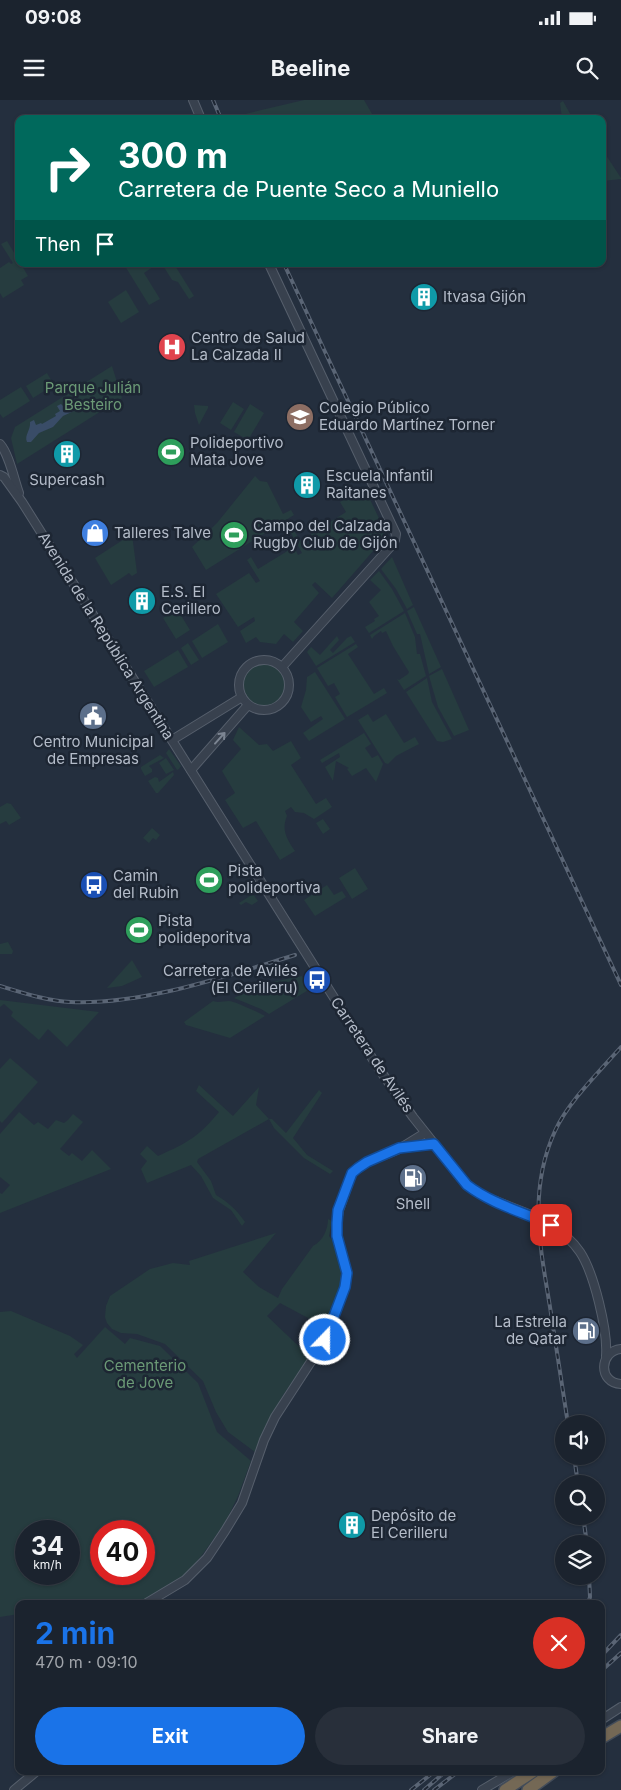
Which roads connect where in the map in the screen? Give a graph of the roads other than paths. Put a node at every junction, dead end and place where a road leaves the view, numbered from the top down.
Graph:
1 (192, 100) edge
2 (199, 115) edge
3 (270, 267) edge
4 (0, 444) edge
5 (0, 475) edge
6 (22, 502) junction
7 (282, 666) junction
8 (242, 697) junction
9 (248, 705) junction
10 (172, 740) junction
11 (191, 770) junction
12 (425, 1133) junction
13 (434, 1144) junction
14 (399, 1148) junction
15 (606, 1332) junction
16 (621, 1348) edge
17 (606, 1356) junction
18 (621, 1384) edge
19 (152, 1600) edge
20 (621, 1708) edge
21 (605, 1718) edge
22 (621, 1726) edge
23 (605, 1736) edge
24 (32, 1775) edge
25 (507, 1775) edge
26 (528, 1775) edge
27 (541, 1775) edge
28 (549, 1775) edge
29 (14, 1790) edge
30 (482, 1790) edge
31 (506, 1790) edge
32 (521, 1790) edge
33 (528, 1790) edge

1 - 2 street
3 - 7 street
4 - 6 street, Avenida de la República Argentina
5 - 6 street, Avenida de la República Argentina
6 - 10 street, Avenida de la República Argentina
7 - 8 street
7 - 9 street
8 - 9 street
8 - 10 street
11 -> 9 street
10 - 11 street, Avenida de la República Argentina
11 - 12 street, Carretera de Avilés
12 - 13 street, Carretera de Avilés
12 - 14 street
13 - 14 street
13 - 15 street, Carretera de Avilés, bridge
14 - 19 street
15 - 16 street
15 - 17 street
16 - 17 street
17 - 18 street
20 - 21 street
22 - 23 highway
24 - 29 street
25 - 30 street
26 - 31 highway
27 - 32 highway
28 - 33 highway

